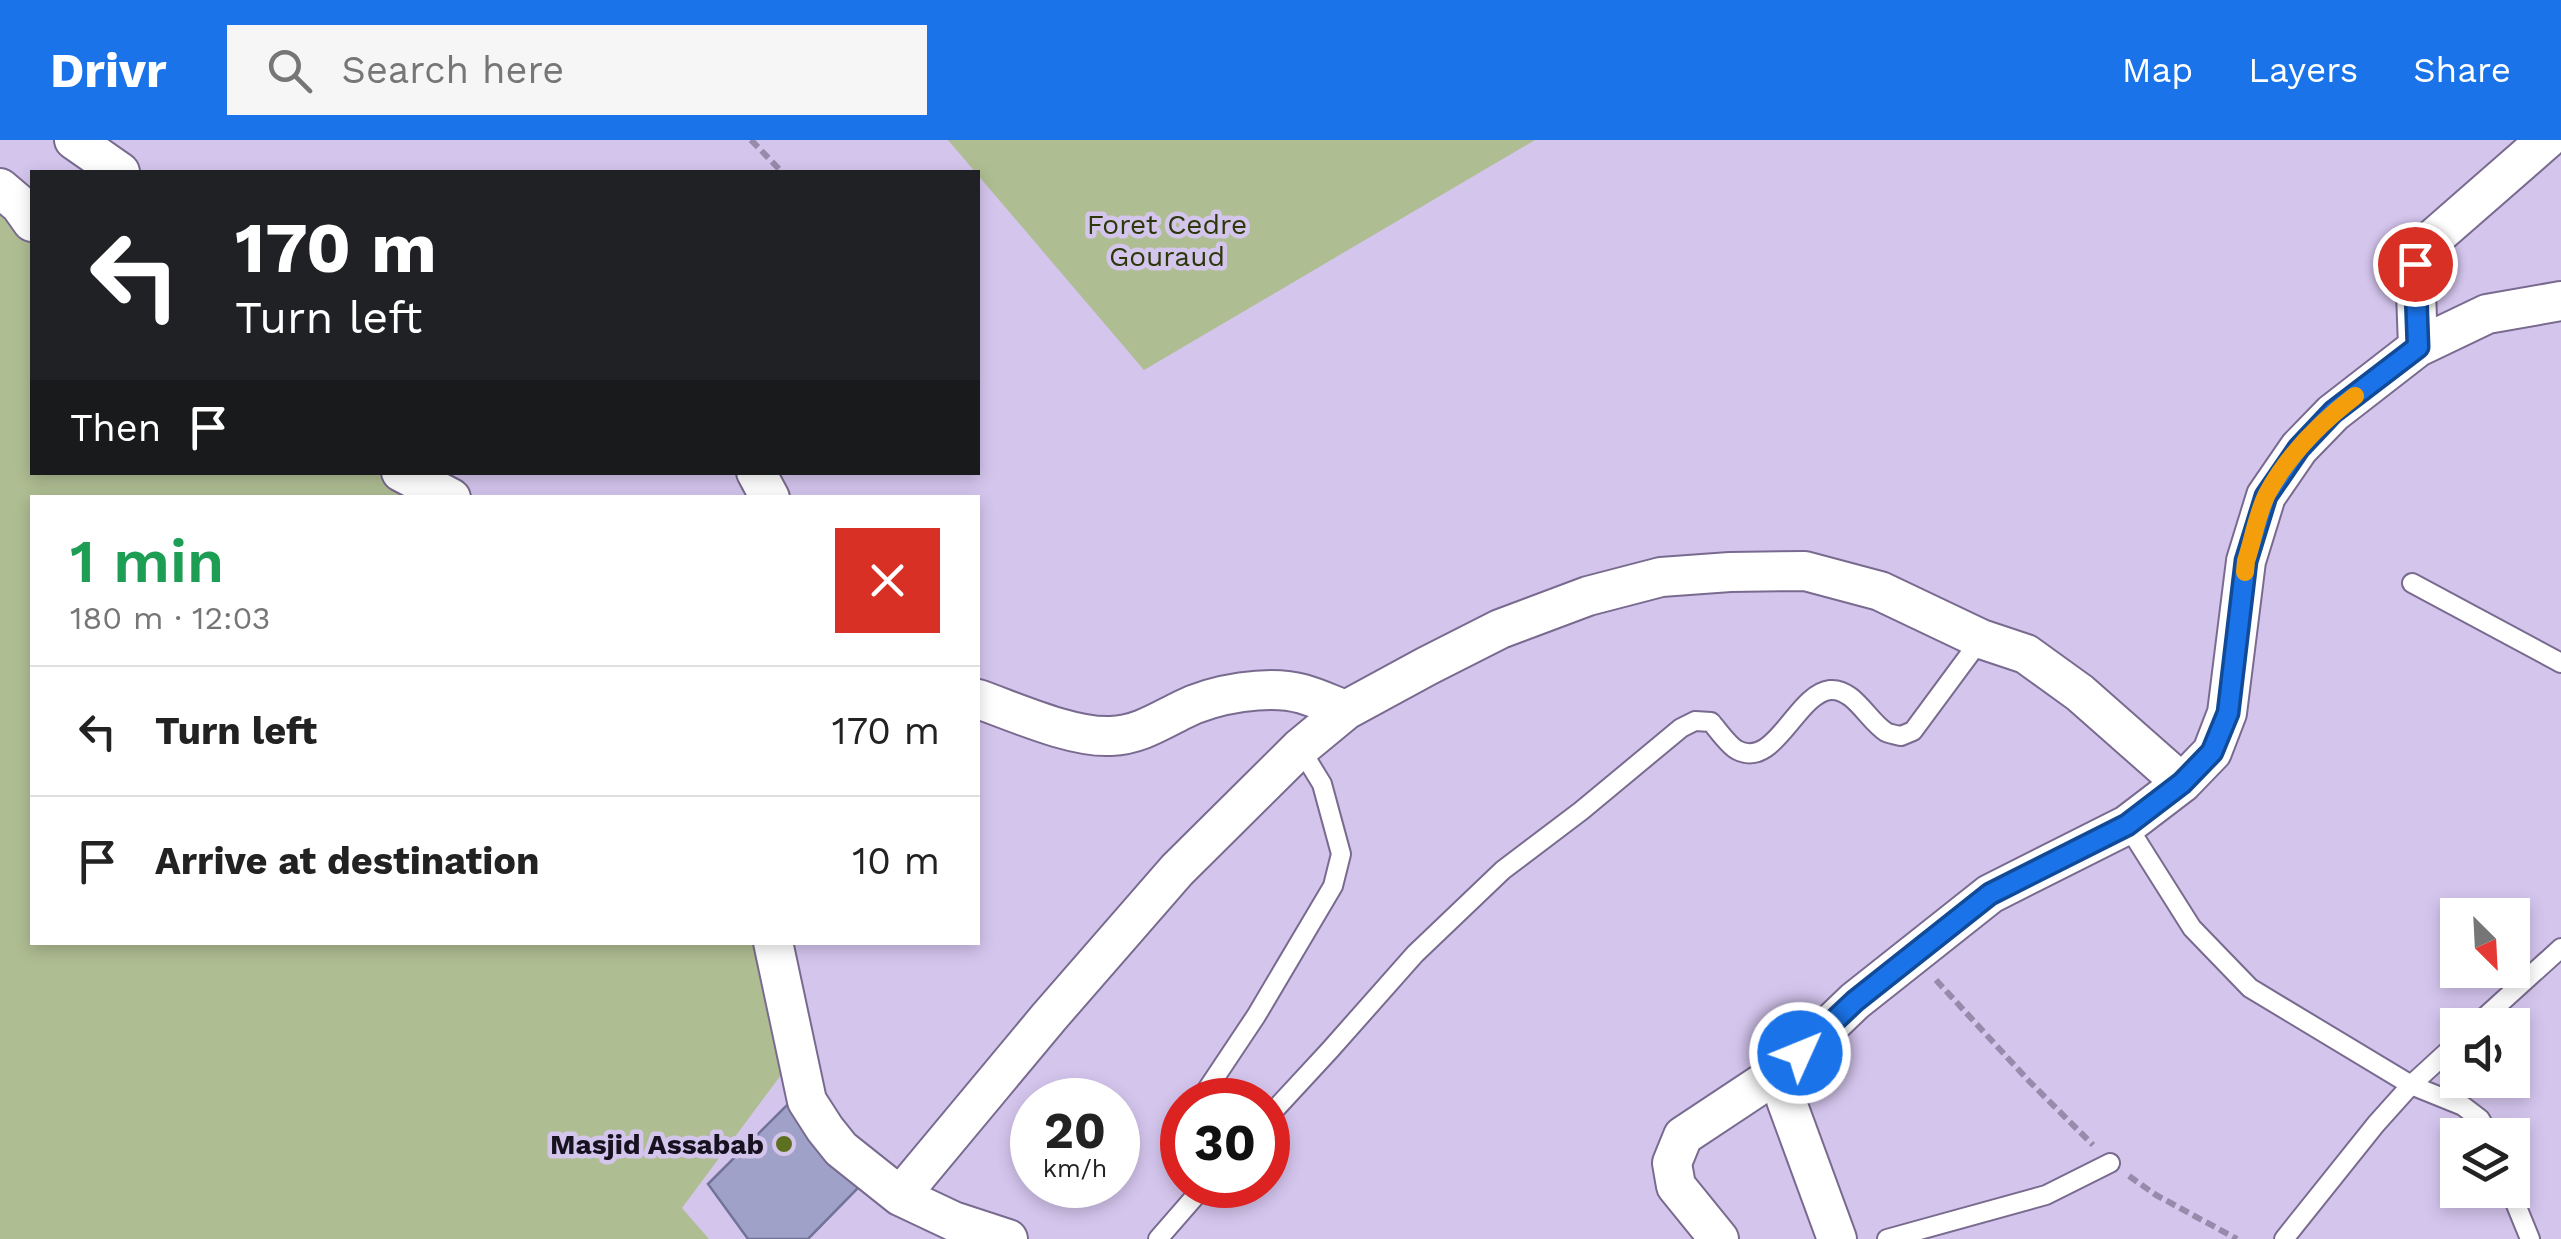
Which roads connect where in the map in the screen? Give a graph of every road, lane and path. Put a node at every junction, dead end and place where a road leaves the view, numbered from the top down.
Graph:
1 (74, 140) edge
2 (751, 140) edge
3 (2546, 140) edge
4 (117, 170) edge
5 (780, 170) edge
6 (0, 188) edge
7 (30, 219) edge
8 (2561, 301) edge
9 (2418, 347) junction
10 (406, 475) edge
11 (445, 495) edge
12 (2412, 584) dead end
13 (1981, 639) junction
14 (2561, 663) edge
15 (980, 700) edge
16 (1346, 710) junction
17 (1300, 748) junction
18 (2182, 783) junction
19 (2127, 825) junction
20 (773, 945) edge
21 (2561, 948) edge
22 (1912, 954) junction
23 (2495, 1008) edge
24 (2440, 1058) edge
25 (1784, 1068) junction
26 (1215, 1078) edge
27 (2411, 1085) junction
28 (1290, 1093) edge
29 (2478, 1118) edge
30 (2110, 1162) junction
31 (900, 1196) junction
32 (1185, 1208) edge
33 (2517, 1208) edge
34 (1008, 1239) edge
35 (1158, 1239) edge
36 (1720, 1239) edge
37 (1837, 1239) edge
38 (1887, 1239) edge
39 (2237, 1239) edge
40 (2284, 1239) edge
41 (2530, 1239) edge

1 - 4 street
2 - 5 path
3 - 9 street
6 - 7 street
8 - 9 street
9 - 18 street
10 - 11 street
12 - 14 lane
13 - 16 street
13 - 18 street
13 - 28 lane
15 - 16 street
16 - 17 street
17 - 26 lane
17 - 31 street
18 - 19 street
19 - 22 street
19 - 27 lane
20 - 31 street
21 - 23 lane
22 - 25 street
22 - 30 path
24 - 27 lane
25 - 36 street
25 - 37 street
27 - 29 lane
27 - 40 lane
30 - 38 lane
30 - 39 path
31 - 34 street
32 - 35 lane
33 - 41 lane

